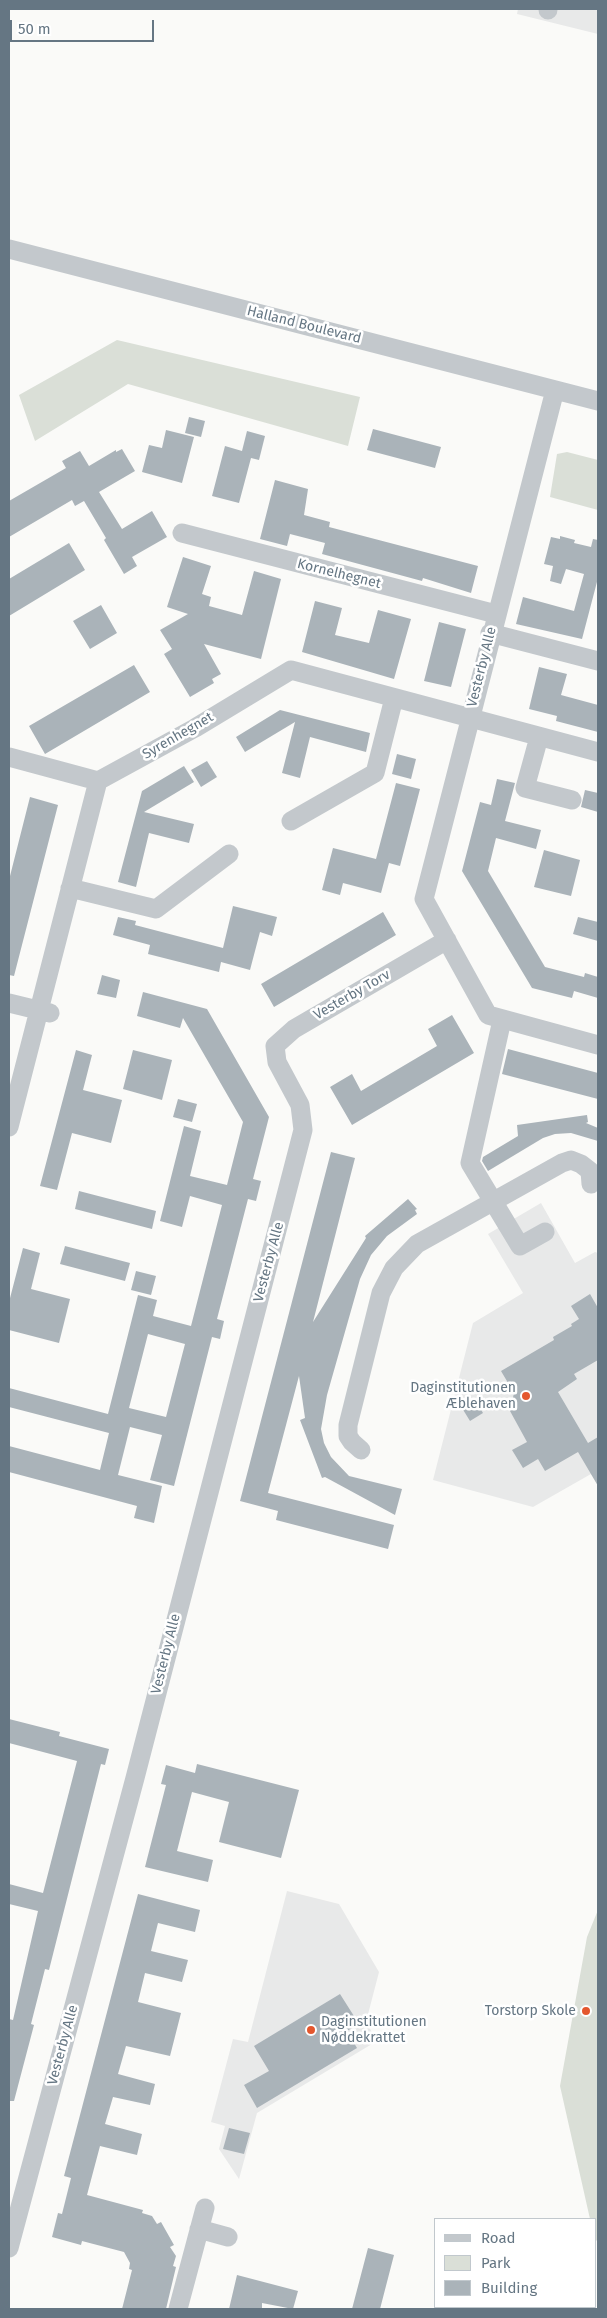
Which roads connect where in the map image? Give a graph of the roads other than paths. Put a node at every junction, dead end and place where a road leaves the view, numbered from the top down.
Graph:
1 (9, 249) edge
2 (555, 390) junction
3 (598, 401) edge
4 (182, 534) dead end
5 (496, 614) junction
6 (490, 633) junction
7 (598, 661) edge
8 (394, 698) junction
9 (470, 718) junction
10 (539, 737) junction
11 (598, 752) edge
12 (9, 757) edge
13 (98, 781) junction
14 (572, 800) dead end
15 (291, 821) dead end
16 (229, 854) dead end
17 (70, 888) junction
18 (447, 940) junction
19 (9, 1003) edge
20 (44, 1012) junction
21 (502, 1020) junction
22 (598, 1045) edge
23 (277, 1062) joint
24 (9, 1127) edge
25 (591, 1184) dead end
26 (492, 1201) junction
27 (545, 1232) dead end
28 (360, 1450) dead end
29 (205, 2208) dead end
30 (199, 2229) junction
31 (228, 2237) dead end
32 (9, 2248) edge
33 (178, 2309) edge

1 - 2 street, Halland Boulevard
2 - 3 street, Halland Boulevard
2 - 5 street, Vesterby Alle
4 - 5 street, Kornelhegnet
5 - 6 street, Vesterby Alle
6 - 7 street
6 - 9 street, Vesterby Alle
8 - 9 street, Syrenhegnet
8 - 13 street, Syrenhegnet
8 - 15 street
9 - 10 street, Syrenhegnet
9 - 18 street, Vesterby Alle
10 - 11 street, Syrenhegnet
10 - 14 street
12 - 13 street
13 - 17 street
16 - 17 street
17 - 20 street
18 - 21 street, Vesterby Alle
18 - 23 street, Vesterby Torv
19 - 20 street
20 - 24 street
21 - 22 street
21 - 26 street
23 - 32 street, Vesterby Alle
25 - 26 street
26 - 27 street
26 - 28 street
29 - 30 street
30 - 31 street
30 - 33 street

